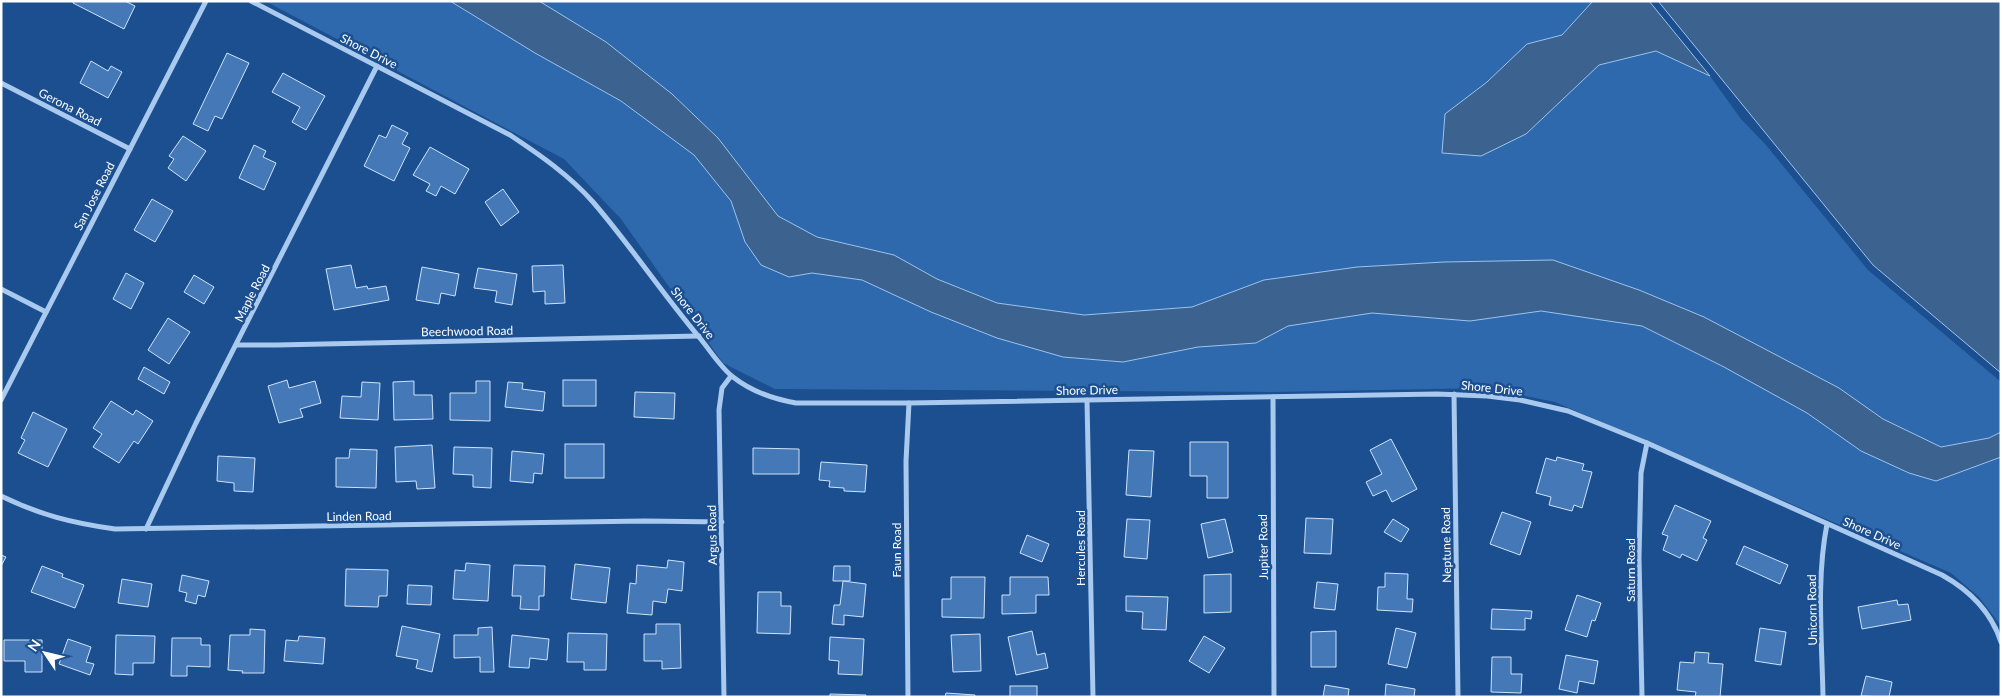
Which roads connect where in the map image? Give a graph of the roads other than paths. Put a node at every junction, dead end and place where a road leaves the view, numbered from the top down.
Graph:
1 (206, 1) edge
2 (251, 1) edge
3 (377, 66) junction
4 (1, 83) edge
5 (130, 149) junction
6 (1, 289) edge
7 (46, 312) junction
8 (698, 336) junction
9 (237, 344) junction
10 (731, 376) junction
11 (1454, 394) junction
12 (1273, 397) junction
13 (1, 400) edge
14 (1088, 400) junction
15 (909, 403) junction
16 (1647, 443) junction
17 (1, 496) edge
18 (722, 522) junction
19 (1827, 524) junction
20 (146, 529) junction
21 (2001, 642) edge
22 (724, 697) edge
23 (908, 697) edge
24 (1092, 697) edge
25 (1274, 697) edge
26 (1458, 697) edge
27 (1642, 697) edge
28 (1823, 697) edge

1 - 5 street, San Jose Road
2 - 3 street, Shore Drive
3 - 8 street, Shore Drive
3 - 9 street, Maple Road
4 - 5 street, Gerona Road
5 - 7 street, San Jose Road
6 - 7 street
7 - 13 street, San Jose Road
8 - 9 street, Beechwood Road
8 - 10 street, Shore Drive
9 - 20 street, Maple Road
10 - 15 street, Shore Drive
10 - 18 street, Argus Road
11 - 12 street, Shore Drive
11 - 16 street, Shore Drive
11 - 26 street, Neptune Road
12 - 14 street, Shore Drive
12 - 25 street, Jupiter Road
14 - 15 street, Shore Drive
14 - 24 street, Hercules Road
15 - 23 street, Faun Road
16 - 19 street, Shore Drive
16 - 27 street, Saturn Road
17 - 20 street, Linden Road
18 - 20 street, Linden Road
18 - 22 street, Argus Road
19 - 21 street, Shore Drive
19 - 28 street, Unicorn Road

